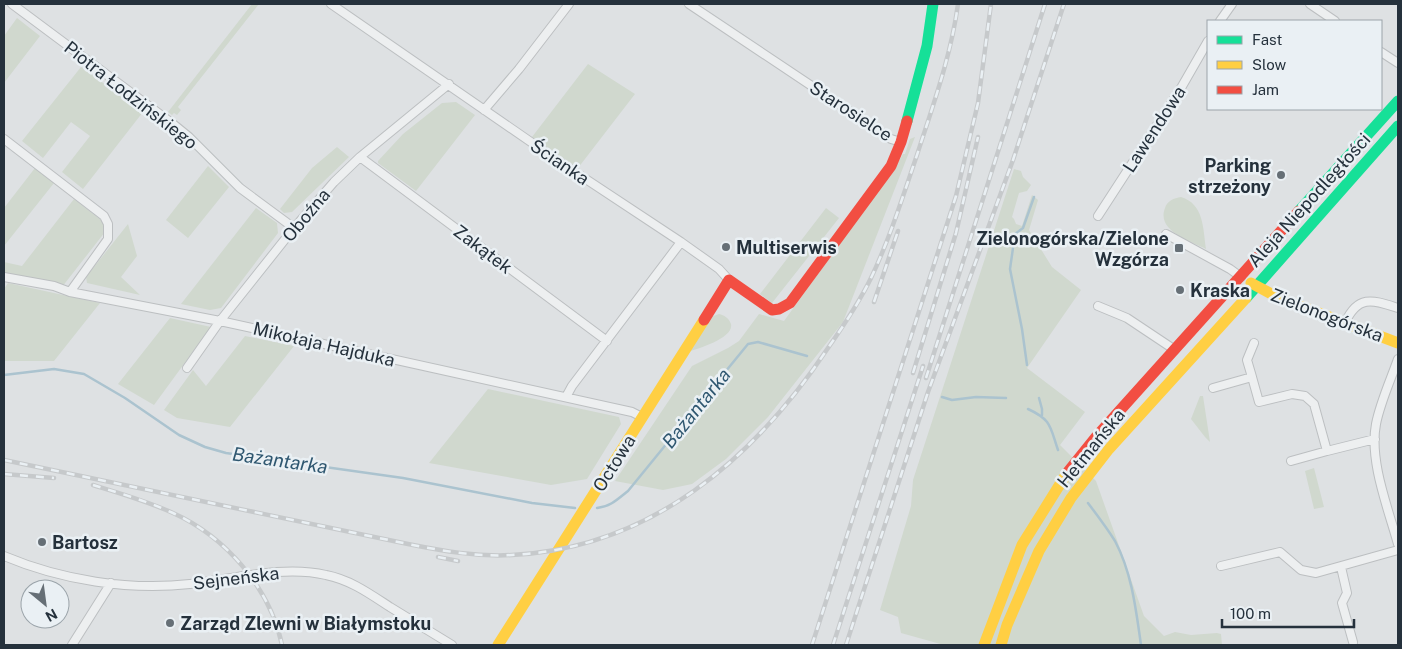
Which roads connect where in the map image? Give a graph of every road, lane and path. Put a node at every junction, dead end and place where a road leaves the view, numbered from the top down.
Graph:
1 (12, 4) edge
2 (332, 4) edge
3 (569, 4) edge
4 (689, 4) edge
5 (934, 4) edge
6 (1232, 4) edge
7 (1310, 4) edge
8 (1221, 20) edge
9 (1334, 20) edge
10 (1207, 43) edge
11 (1382, 53) edge
12 (1398, 64) edge
13 (449, 84) junction
14 (1398, 101) edge
15 (484, 110) junction
16 (1398, 126) edge
17 (4, 139) edge
18 (901, 142) junction
19 (360, 157) junction
20 (1098, 216) dead end
21 (294, 228) junction
22 (1166, 234) dead end
23 (681, 242) junction
24 (4, 277) edge
25 (1241, 277) junction
26 (729, 280) junction
27 (1256, 286) junction
28 (70, 292) junction
29 (790, 303) joint
30 (1098, 306) dead end
31 (1398, 308) edge
32 (220, 321) junction
33 (1345, 323) junction
34 (607, 341) junction
35 (1254, 343) dead end
36 (1398, 343) edge
37 (1175, 350) junction
38 (1398, 359) edge
39 (187, 368) dead end
40 (1252, 377) junction
41 (1213, 388) dead end
42 (566, 397) junction
43 (642, 417) junction
44 (1096, 437) junction
45 (1375, 439) junction
46 (1109, 448) junction
47 (1326, 451) junction
48 (1291, 461) dead end
49 (1398, 544) edge
50 (1398, 550) edge
51 (4, 556) edge
52 (1221, 566) dead end
53 (1341, 566) junction
54 (111, 583) junction
55 (1353, 642) dead end
56 (72, 645) edge
57 (452, 645) edge
58 (498, 645) edge
59 (984, 645) edge
60 (1001, 645) edge

1 - 21 street, Piotra Łodzińskiego
2 - 13 street, Ścianka
3 - 15 street
4 - 18 street, Starosielce
5 - 18 main road
6 - 8 street
7 - 9 street
10 - 20 street, Lawendowa
11 - 12 street
13 - 15 street, Ścianka
13 - 19 street, Oboźna
14 - 25 main road, Aleja Niepodległości
15 - 23 street, Ścianka
16 - 27 main road, Aleja Niepodległości
17 - 28 street
18 - 29 main road, Starosielce
19 - 21 street, Oboźna
19 - 34 street, Zakątek
21 - 32 street, Oboźna
22 - 25 street
23 - 26 street, Ścianka
23 - 34 street
24 - 28 street, Mikołaja Hajduka
25 - 27 main road, Zielonogórska
25 - 37 main road, Hetmańska
26 - 29 main road, Ścianka
26 - 43 main road, Octowa
27 - 33 main road, Zielonogórska
27 - 46 main road, Hetmańska
28 - 32 street, Mikołaja Hajduka
30 - 37 street
31 - 33 street
32 - 39 street, Oboźna
32 - 42 street, Mikołaja Hajduka
33 - 36 main road, Zielonogórska
34 - 42 street
35 - 40 street
37 - 44 main road, Hetmańska
38 - 45 street
40 - 41 street
40 - 47 street
42 - 43 street, Mikołaja Hajduka
43 - 58 main road, Octowa
44 - 46 main road
44 - 59 main road, Hetmańska
45 - 47 street
45 - 49 street
46 - 60 main road, Hetmańska
47 - 48 street
50 - 53 street
51 - 54 street, Sejneńska
52 - 53 street
53 - 55 street
54 - 56 street
54 - 57 street, Sejneńska

